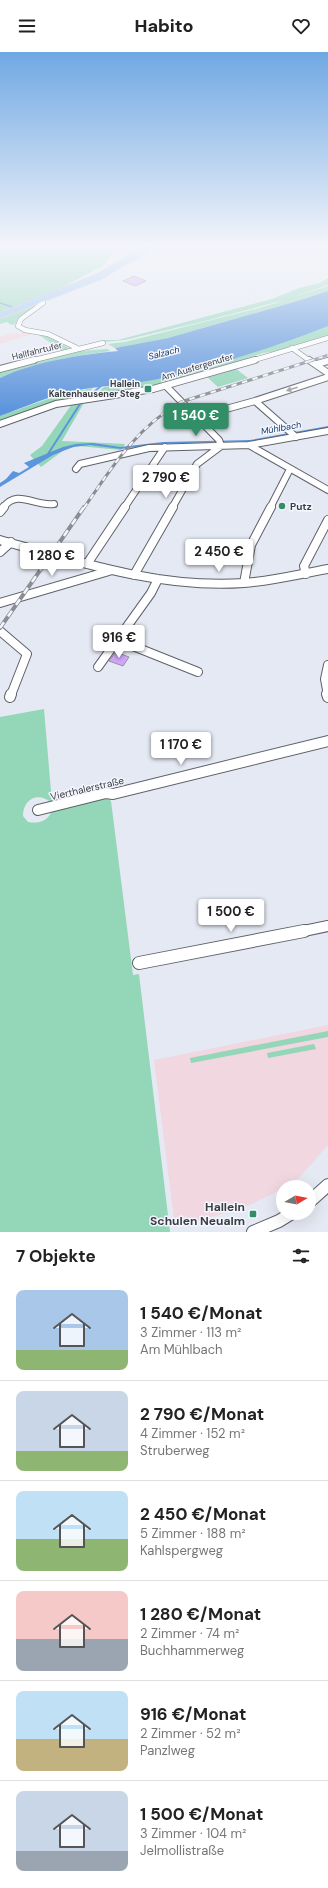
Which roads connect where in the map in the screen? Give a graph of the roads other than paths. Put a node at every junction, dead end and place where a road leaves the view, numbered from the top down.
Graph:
1 (41, 300) joint
2 (0, 316) edge
3 (328, 338) edge
4 (104, 343) dead end
5 (77, 348) junction
6 (292, 348) junction
7 (328, 361) edge
8 (317, 364) junction
9 (0, 368) edge
10 (328, 373) edge
11 (328, 377) edge
12 (166, 386) junction
13 (255, 401) junction
14 (196, 417) junction
15 (0, 424) edge
16 (328, 431) edge
17 (294, 435) junction
18 (221, 443) junction
19 (249, 446) junction
20 (165, 447) junction
21 (76, 469) dead end
22 (290, 469) junction
23 (328, 490) edge
24 (54, 504) dead end
25 (0, 512) edge
26 (328, 520) edge
27 (0, 540) edge
28 (11, 542) junction
29 (0, 552) edge
30 (87, 564) junction
31 (328, 569) edge
32 (110, 571) junction
33 (306, 574) junction
34 (134, 575) junction
35 (158, 579) junction
36 (244, 583) junction
37 (0, 603) edge
38 (0, 631) edge
39 (118, 640) junction
40 (328, 665) edge
41 (98, 667) dead end
42 (198, 672) dead end
43 (10, 697) dead end
44 (328, 697) edge
45 (328, 741) edge
46 (38, 810) dead end
47 (328, 926) edge
48 (139, 963) dead end
49 (328, 1185) edge
50 (316, 1196) edge
51 (280, 1220) edge
52 (253, 1232) edge

1 - 2 main road
1 - 5 street
3 - 6 street, Am Ausfergenufer
4 - 5 street, Hallfahrtufer
5 - 9 street, Hallfahrtufer
6 - 8 street
6 - 12 street, Am Ausfergenufer
7 - 8 street
8 - 10 street
11 -> 13 street
12 - 14 street
12 - 15 street, Am Ausfergenufer
13 - 14 street
13 - 17 street
14 - 18 street
16 - 17 street
17 - 19 street
18 - 19 street
18 - 20 street
18 - 34 street
19 - 22 street
20 - 21 street
20 - 30 street
22 - 23 street
22 - 36 street
24 - 25 street
26 - 33 street
27 - 28 street
28 - 29 street
28 - 30 street
30 - 32 street
31 - 33 street
32 - 34 street
32 - 37 street
33 - 36 street
34 - 35 street
35 - 36 street
35 - 39 street
38 - 43 street
39 - 41 street
39 - 42 street
40 - 44 street
45 - 46 street, Vierthalerstraße
47 - 48 street
49 - 50 street
51 - 52 street

